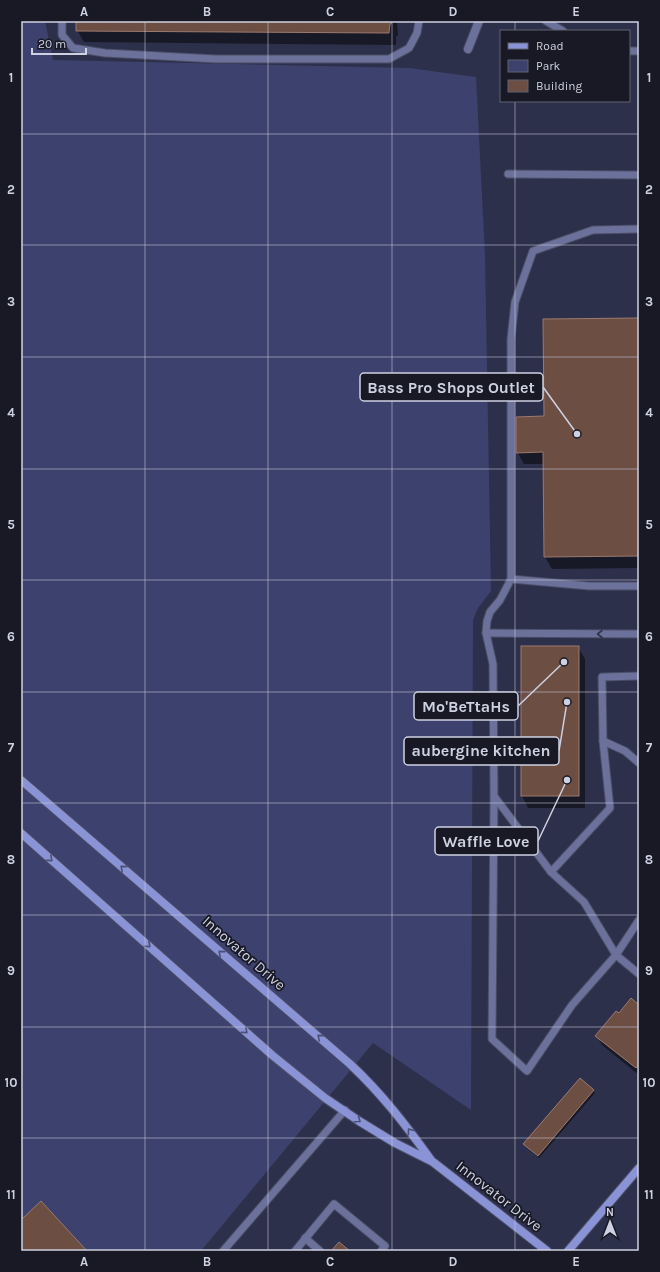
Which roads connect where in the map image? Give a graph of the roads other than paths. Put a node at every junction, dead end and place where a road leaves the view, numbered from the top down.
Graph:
1 (62, 21) edge
2 (418, 21) edge
3 (479, 21) edge
4 (546, 21) edge
5 (561, 30) edge
6 (468, 49) dead end
7 (508, 174) dead end
8 (639, 175) edge
9 (639, 229) edge
10 (511, 578) junction
11 (639, 586) edge
12 (486, 633) junction
13 (639, 634) edge
14 (639, 676) edge
15 (603, 741) junction
16 (639, 763) edge
17 (21, 780) edge
18 (494, 796) junction
19 (21, 833) edge
20 (551, 872) junction
21 (639, 920) edge
22 (616, 955) junction
23 (639, 974) edge
24 (345, 1110) junction
25 (433, 1162) junction
26 (639, 1168) edge
27 (305, 1238) junction
28 (223, 1251) edge
29 (295, 1251) edge
30 (320, 1251) edge
31 (381, 1251) edge
32 (547, 1251) edge
33 (568, 1251) edge

1 - 2 lane
3 - 6 street
4 - 5 lane
7 - 8 lane
9 - 10 lane
10 - 11 lane
10 - 12 lane
13 -> 12 lane
12 - 18 lane
14 - 15 lane
15 - 16 lane
15 - 20 lane
25 -> 17 main road, Innovator Drive
18 - 20 lane
18 - 22 lane
19 -> 24 main road, Innovator Drive
20 - 22 lane
21 - 22 lane
22 - 23 lane
24 -> 25 main road, Innovator Drive
24 - 28 lane
25 - 32 main road, Innovator Drive
26 - 33 main road
27 - 29 lane
27 - 30 lane
27 - 31 lane

